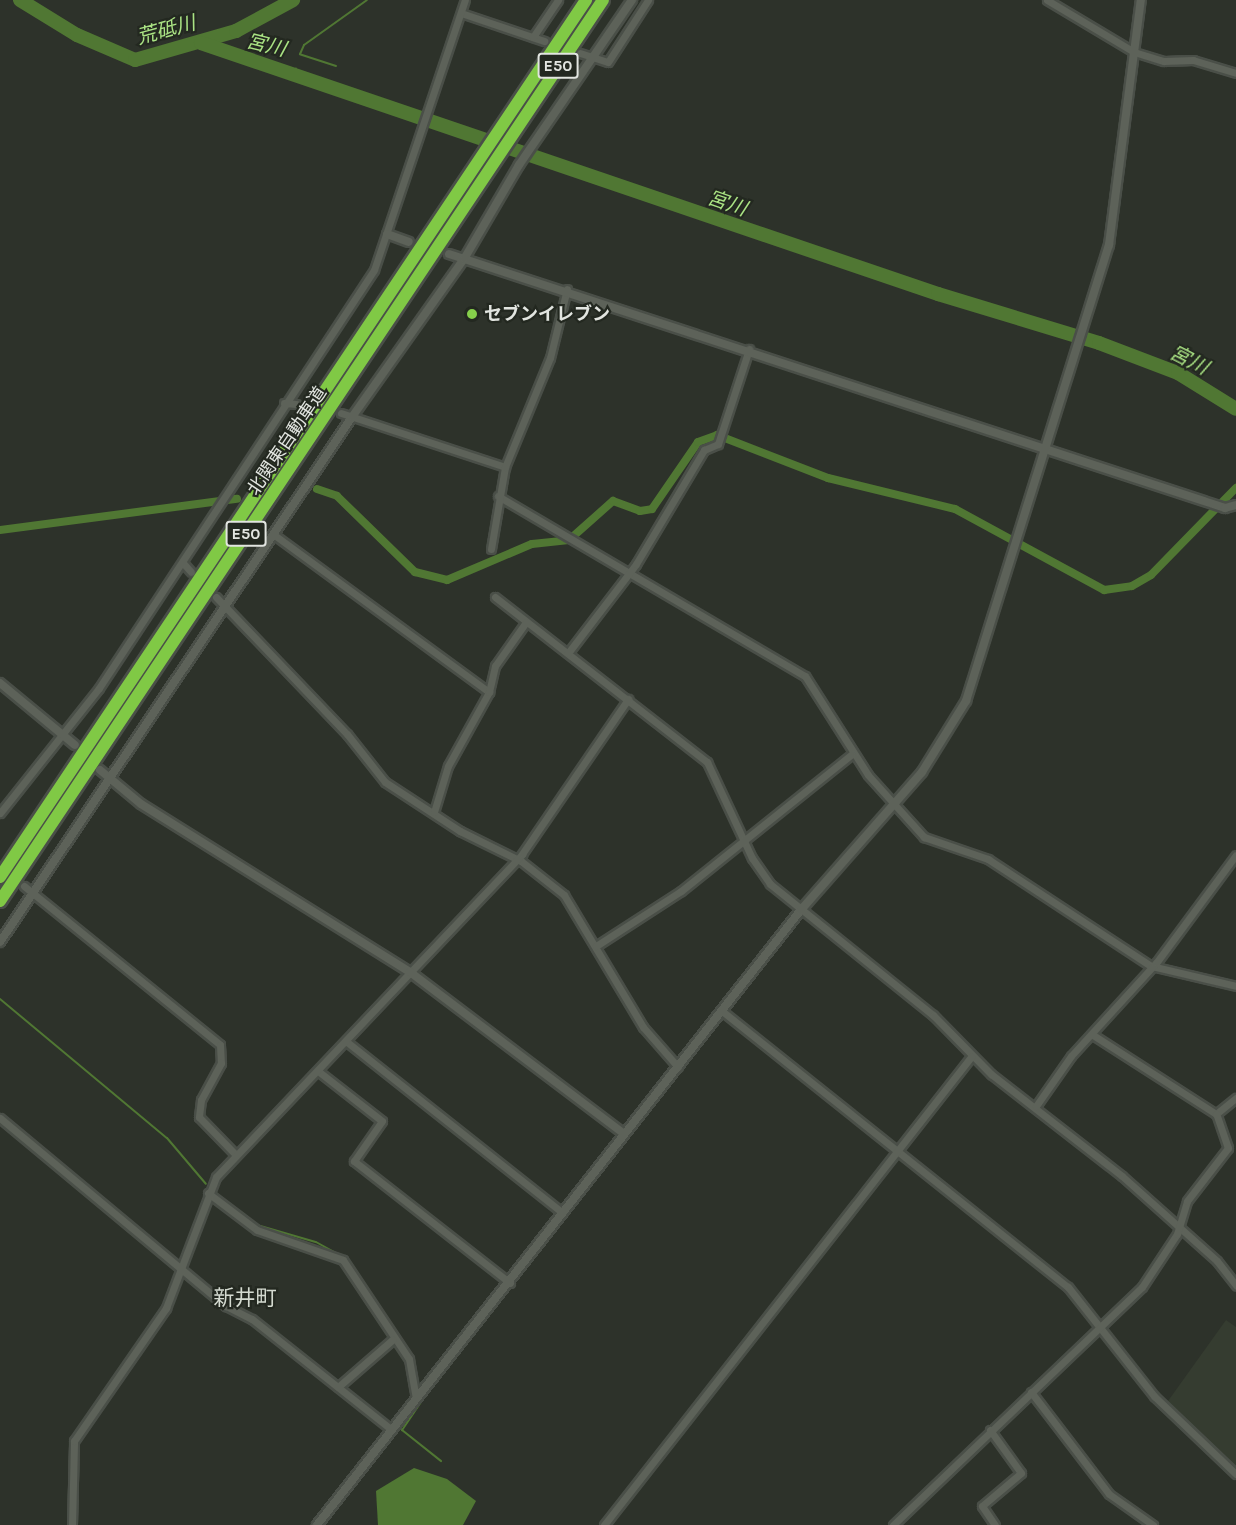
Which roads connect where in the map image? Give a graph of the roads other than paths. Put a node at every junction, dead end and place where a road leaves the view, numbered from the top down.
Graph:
1 (465, 0) edge
2 (558, 0) edge
3 (586, 0) edge
4 (603, 0) edge
5 (632, 0) edge
6 (648, 0) edge
7 (1047, 0) edge
8 (1141, 0) edge
9 (461, 13) junction
10 (533, 37) junction
11 (544, 41) dead end
12 (1134, 52) junction
13 (580, 53) dead end
14 (595, 58) junction
15 (1236, 73) edge
16 (387, 234) junction
17 (409, 242) tunnel mouth
18 (449, 254) tunnel mouth
19 (464, 259) junction
20 (567, 289) junction
21 (749, 349) junction
22 (284, 403) junction
23 (296, 405) tunnel mouth
24 (341, 413) tunnel mouth
25 (352, 417) junction
26 (1047, 449) junction
27 (505, 466) junction
28 (498, 496) junction
29 (1236, 505) edge
30 (273, 534) junction
31 (491, 549) dead end
32 (183, 564) junction
33 (631, 570) junction
34 (191, 572) dead end
35 (216, 597) dead end
36 (495, 597) dead end
37 (224, 605) junction
38 (526, 622) junction
39 (568, 653) junction
40 (0, 683) edge
41 (489, 692) junction
42 (628, 699) junction
43 (63, 734) junction
44 (75, 745) dead end
45 (852, 754) junction
46 (100, 770) dead end
47 (110, 777) junction
48 (894, 805) junction
49 (434, 812) junction
50 (0, 813) edge
51 (744, 839) junction
52 (1236, 855) edge
53 (516, 859) junction
54 (0, 877) edge
55 (28, 890) junction
56 (0, 901) edge
57 (800, 911) junction
58 (0, 942) edge
59 (596, 946) junction
60 (1151, 966) junction
61 (410, 972) junction
62 (1236, 986) edge
63 (722, 1011) junction
64 (1093, 1035) junction
65 (347, 1042) junction
66 (971, 1057) junction
67 (678, 1067) junction
68 (318, 1071) junction
69 (1236, 1098) edge
70 (1036, 1106) junction
71 (1216, 1114) junction
72 (0, 1119) edge
73 (624, 1134) junction
74 (1228, 1148) junction
75 (897, 1150) junction
76 (1236, 1151) edge
77 (236, 1155) junction
78 (208, 1193) junction
79 (563, 1213) junction
80 (1177, 1227) junction
81 (182, 1271) junction
82 (510, 1283) junction
83 (1236, 1285) edge
84 (1100, 1326) junction
85 (392, 1340) junction
86 (338, 1387) junction
87 (1031, 1392) junction
88 (416, 1398) junction
89 (391, 1428) junction
90 (990, 1430) junction
91 (1236, 1474) edge
92 (72, 1525) edge
93 (316, 1525) edge
94 (604, 1525) edge
95 (893, 1525) edge
96 (995, 1525) edge
97 (1153, 1525) edge

1 - 9 street
2 - 10 street
3 - 54 highway, 北関東自動車道 / E50
4 - 56 highway, 北関東自動車道 / E50
5 - 14 street
6 - 14 street
7 - 12 street
8 - 12 street
9 - 10 street
9 - 16 street
10 - 11 street
12 - 15 street
12 - 26 street
13 - 14 street
14 - 19 street
16 - 17 street
16 - 22 street
18 - 19 street
19 - 20 street
19 - 25 street
20 - 21 street
20 - 27 street
21 - 26 street
21 - 33 street
22 - 23 street
22 - 32 street
24 - 25 street
25 - 27 street
25 - 30 street
26 - 29 street
26 - 48 street
27 - 28 street
28 - 31 street
28 - 33 street
30 - 37 street
30 - 41 street
32 - 34 street
32 - 43 street
33 - 39 street
33 - 45 street
35 - 37 street
36 - 38 street
37 - 47 street
37 - 49 street
38 - 39 street
38 - 41 street
39 - 42 street
40 - 43 street
41 - 49 street
42 - 51 street
42 - 53 street
43 - 44 street
43 - 50 street
45 - 48 street
45 - 51 street
46 - 47 street
47 - 55 street
47 - 61 street
48 - 57 street
48 - 60 street
49 - 53 street
51 - 57 street
51 - 59 street
52 - 60 street
53 - 59 street
53 - 61 street
55 - 58 street
55 - 77 street
57 - 63 street
57 - 66 street
59 - 67 street
60 - 62 street
60 - 64 street
61 - 65 street
61 - 73 street
63 - 67 street
63 - 75 street
64 - 70 street
64 - 71 street
65 - 68 street
65 - 79 street
66 - 70 street
66 - 75 street
67 - 73 street
68 - 77 street
68 - 82 street
69 - 71 street
70 - 80 street
71 - 74 street
72 - 81 street
73 - 79 street
74 - 76 street
74 - 80 street
75 - 84 street
75 - 94 street
77 - 78 street
78 - 81 street
78 - 85 street
79 - 82 street
80 - 83 street
80 - 84 street
81 - 86 street
81 - 92 street
82 - 88 street
84 - 87 street
84 - 91 street
85 - 86 street
85 - 88 street
86 - 89 street
87 - 90 street
87 - 97 street
88 - 89 street
89 - 93 street
90 - 95 street
90 - 96 street

